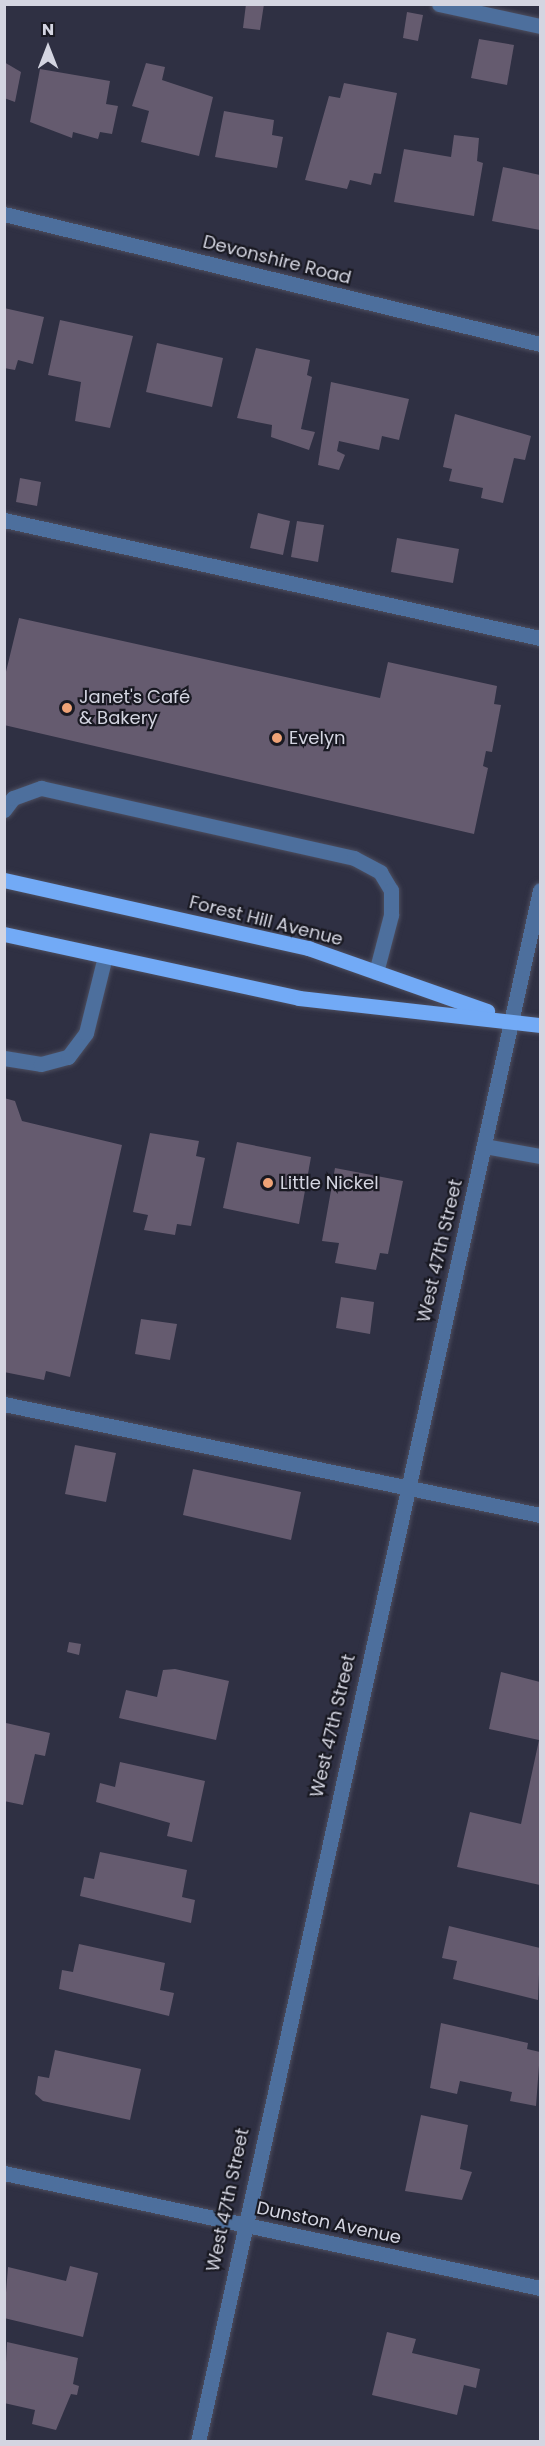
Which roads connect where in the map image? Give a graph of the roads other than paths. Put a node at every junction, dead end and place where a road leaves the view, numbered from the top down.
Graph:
1 (439, 4) edge
2 (540, 26) edge
3 (4, 214) edge
4 (540, 344) edge
5 (4, 520) edge
6 (540, 638) edge
7 (4, 810) edge
8 (4, 880) edge
9 (540, 890) edge
10 (4, 934) edge
11 (105, 956) junction
12 (376, 972) junction
13 (513, 1020) junction
14 (540, 1025) edge
15 (4, 1058) edge
16 (484, 1146) junction
17 (540, 1156) edge
18 (4, 1404) edge
19 (406, 1487) junction
20 (540, 1515) edge
21 (4, 2173) edge
22 (242, 2225) junction
23 (540, 2288) edge
24 (198, 2442) edge

1 - 2 street
3 - 4 street, Devonshire Road
5 - 6 street
7 - 12 street
8 - 12 main road, Forest Hill Avenue
9 - 13 street, West 47th Street
10 - 11 main road, Forest Hill Avenue
11 - 13 main road, Forest Hill Avenue
11 - 15 street
12 - 13 main road, Forest Hill Avenue
13 - 14 main road, Forest Hill Avenue
13 - 16 street, West 47th Street
16 - 17 street
16 - 19 street, West 47th Street
18 - 19 street
19 - 20 street
19 - 22 street, West 47th Street
21 - 22 street, Dunston Avenue
22 - 23 street, Dunston Avenue
22 - 24 street, West 47th Street

